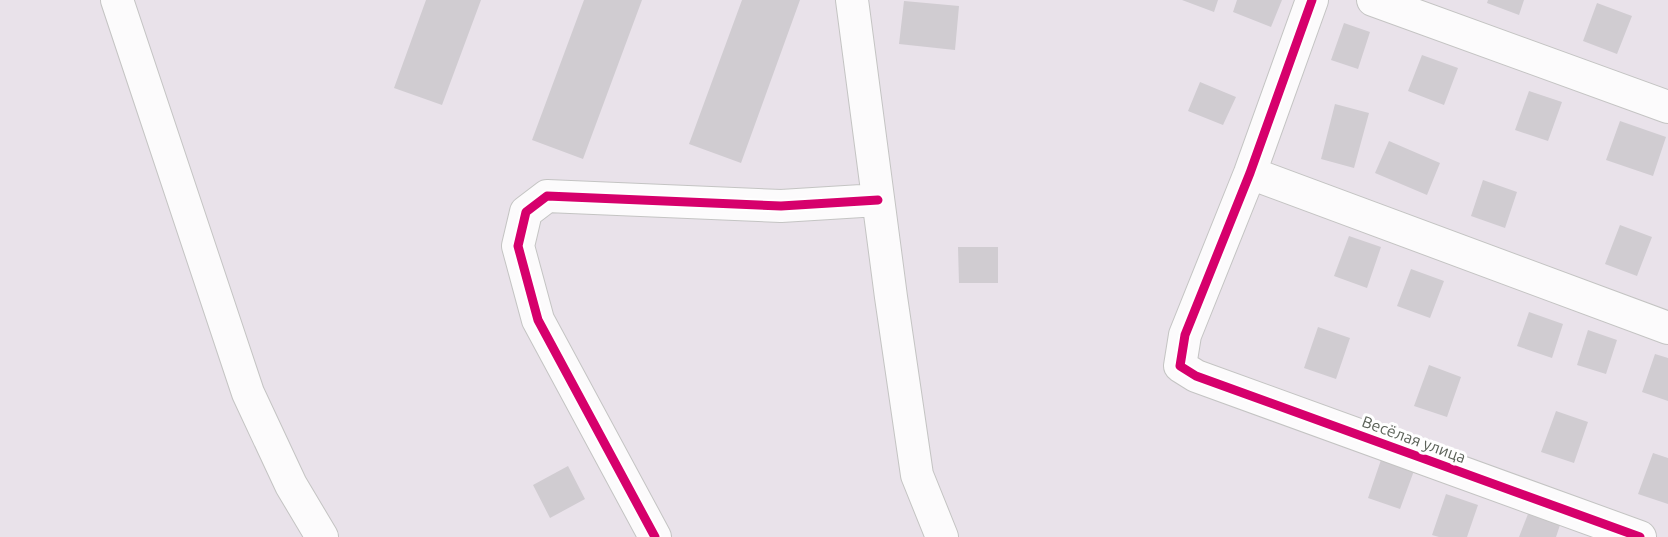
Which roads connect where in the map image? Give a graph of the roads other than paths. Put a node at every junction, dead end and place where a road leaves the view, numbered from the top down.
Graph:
1 (117, 0) edge
2 (852, 0) edge
3 (1312, 0) edge
4 (1373, 0) edge
5 (1668, 107) edge
6 (1250, 172) junction
7 (878, 201) junction
8 (1668, 328) edge
9 (322, 537) edge
10 (655, 537) edge
11 (942, 537) edge
12 (1640, 537) edge

1 - 9 street
2 - 7 street
3 - 6 street
4 - 5 street
6 - 8 street
6 - 12 street, Весёлая улица
7 - 10 street
7 - 11 street

